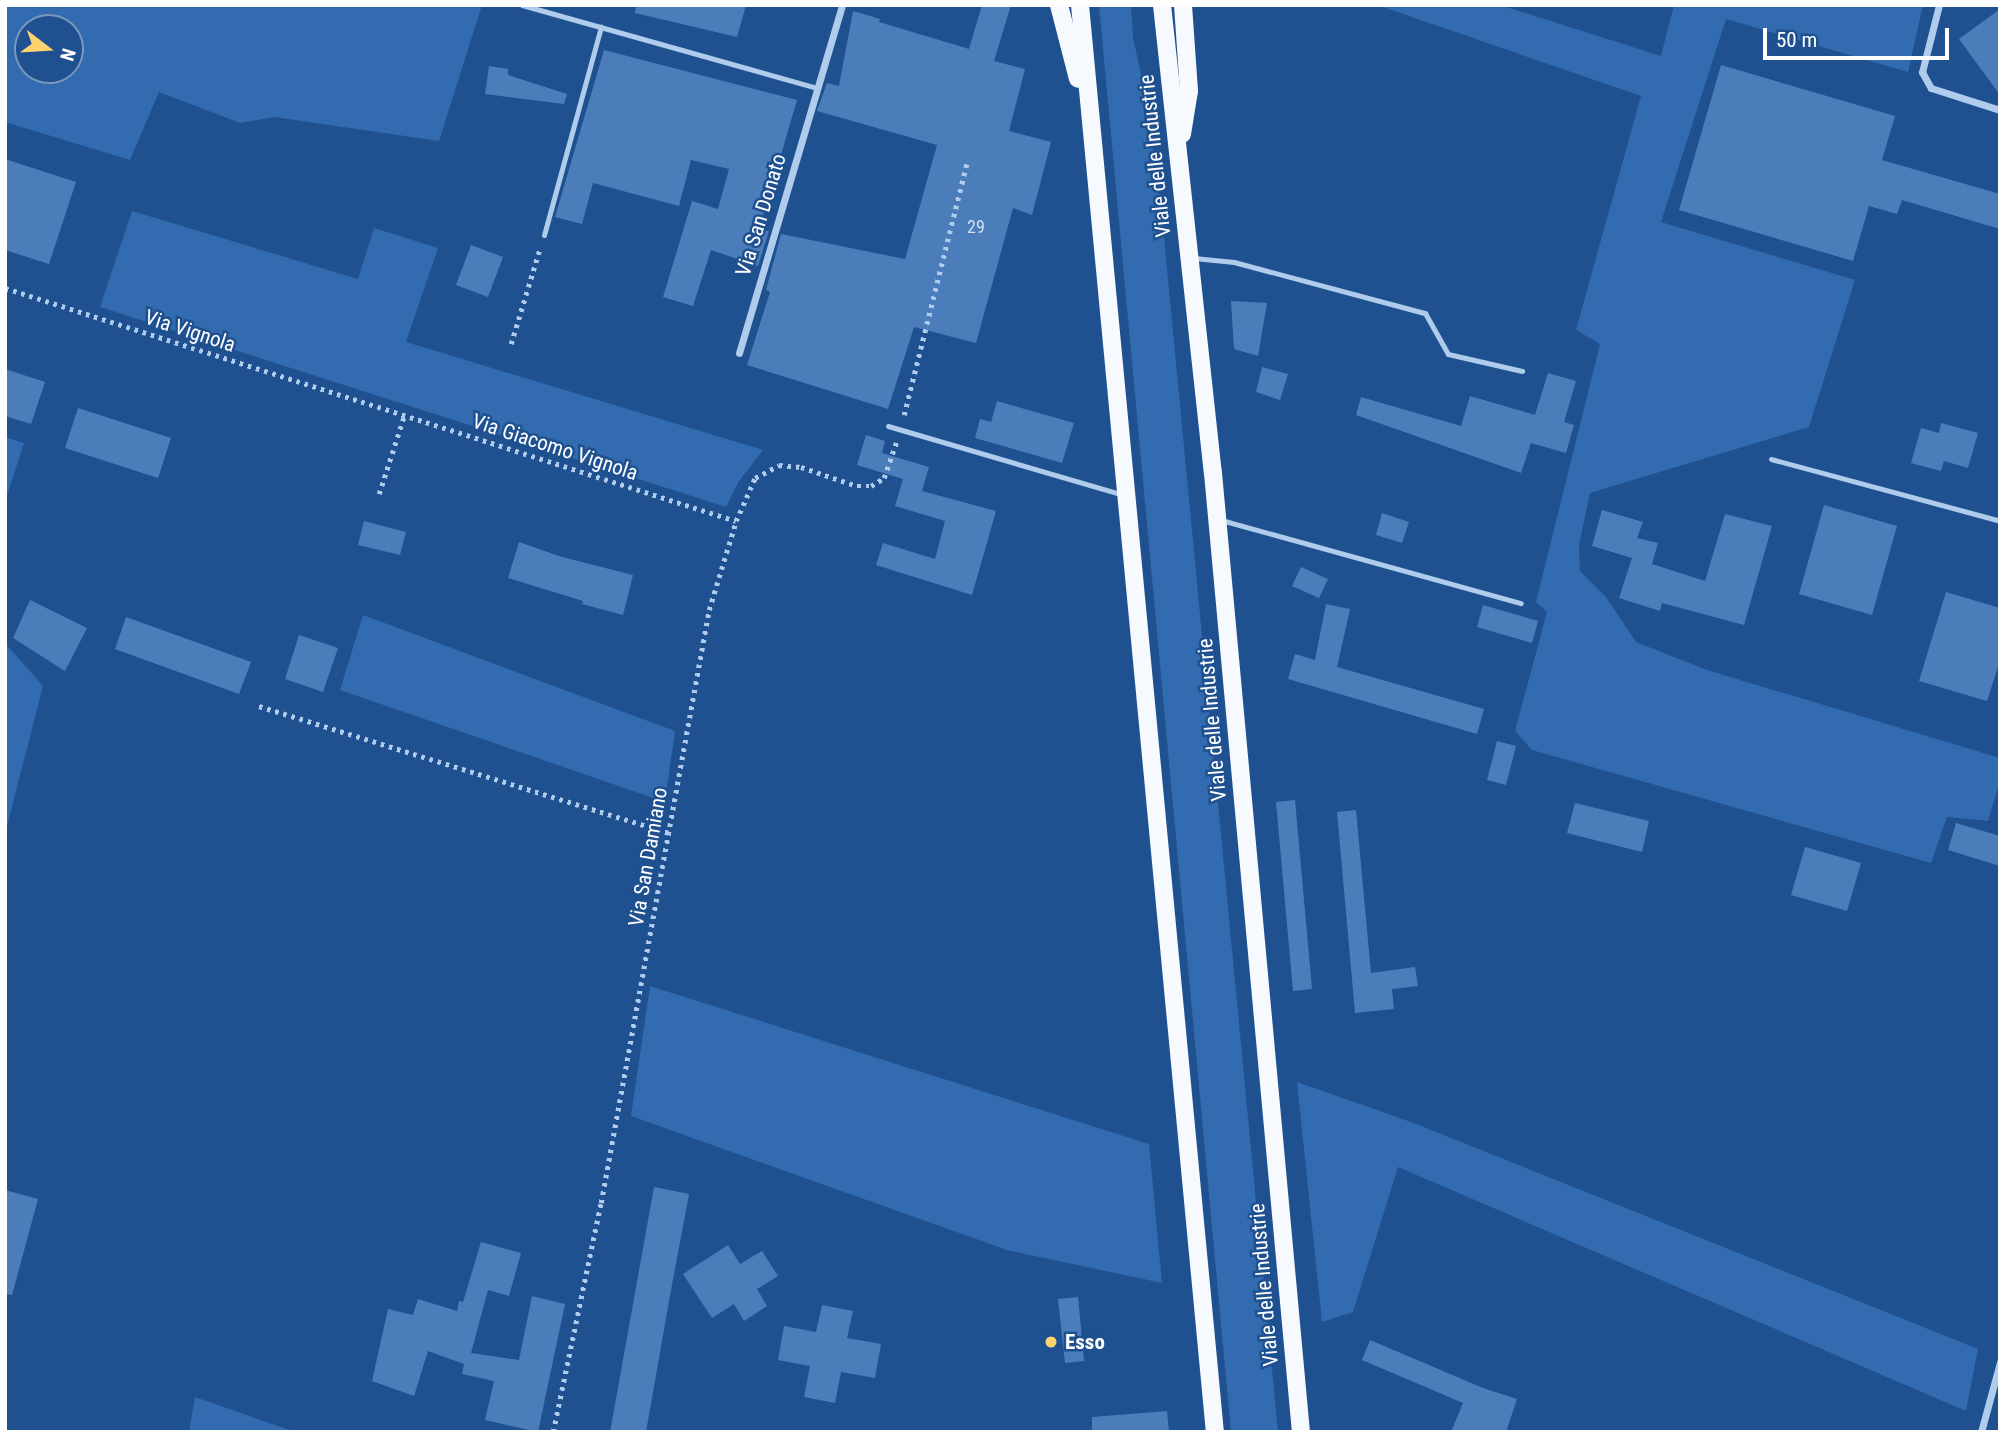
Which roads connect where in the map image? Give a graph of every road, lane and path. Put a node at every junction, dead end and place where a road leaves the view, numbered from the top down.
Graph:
1 (522, 5) edge
2 (842, 5) edge
3 (1059, 5) edge
4 (1080, 5) edge
5 (1163, 5) edge
6 (1183, 5) edge
7 (1939, 5) edge
8 (601, 27) junction
9 (817, 88) junction
10 (2000, 110) edge
11 (1092, 134) junction
12 (1178, 158) junction
13 (967, 162) dead end
14 (544, 235) joint
15 (1187, 257) junction
16 (5, 288) edge
17 (510, 344) dead end
18 (739, 353) dead end
19 (1522, 372) dead end
20 (366, 404) joint
21 (404, 416) junction
22 (888, 426) dead end
23 (900, 429) junction
24 (1771, 459) dead end
25 (379, 494) dead end
26 (1127, 496) junction
27 (1217, 519) junction
28 (736, 521) junction
29 (2000, 521) edge
30 (1521, 603) dead end
31 (259, 706) dead end
32 (669, 832) junction
33 (2000, 1362) edge
34 (553, 1432) edge
35 (1215, 1432) edge
36 (1301, 1432) edge
37 (1981, 1432) edge

1 - 8 lane
2 - 9 street, Via San Donato
3 - 11 main road
4 - 11 main road
5 - 12 main road, Viale delle Industrie
6 - 12 main road
7 - 10 street
8 - 9 lane
8 - 14 lane
9 - 18 street, Via San Donato
11 - 26 main road
12 - 15 main road, Viale delle Industrie
13 - 23 path, Via San Damiano
14 - 17 path
15 - 19 lane
15 - 27 main road, Viale delle Industrie
16 - 20 path, Via Vignola
20 - 21 path, Via Giacomo Vignola
21 - 25 path
21 - 28 path, Via Giacomo Vignola
22 - 23 lane
23 - 26 lane
23 - 28 path, Via San Damiano
24 - 29 lane
26 - 35 main road
27 - 30 lane
27 - 36 main road, Viale delle Industrie
28 - 32 path, Via San Damiano
31 - 32 path
32 - 34 path, Via San Damiano
33 - 37 street

